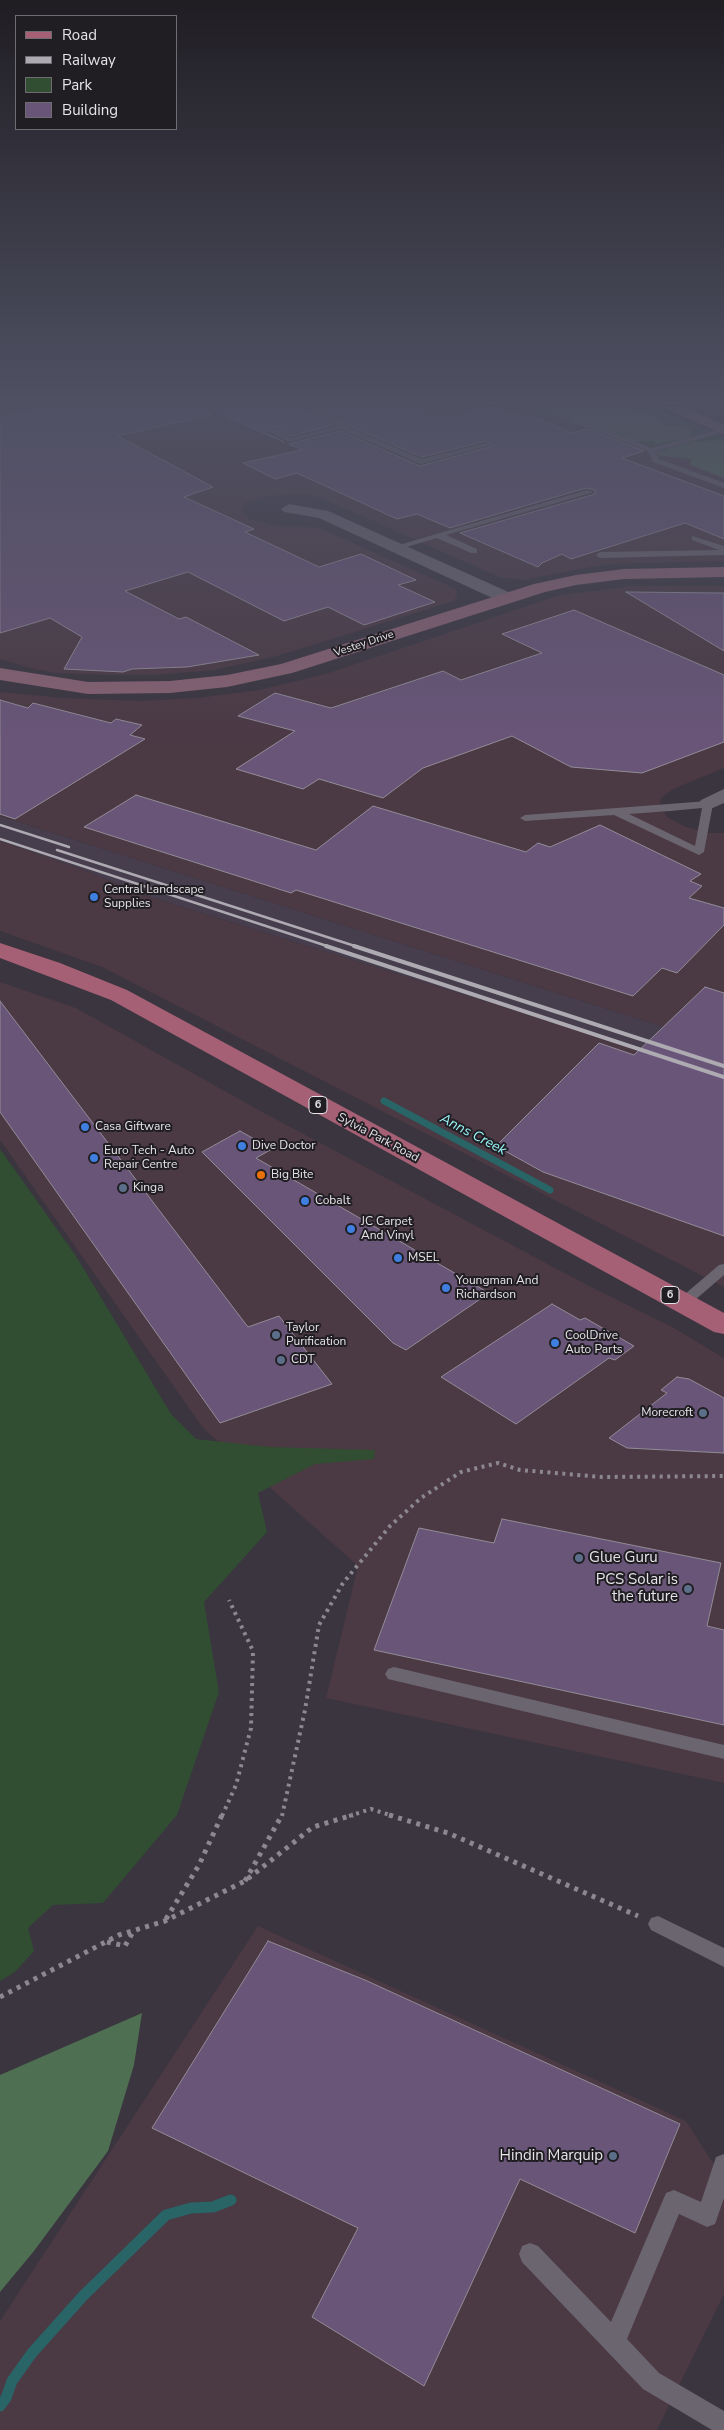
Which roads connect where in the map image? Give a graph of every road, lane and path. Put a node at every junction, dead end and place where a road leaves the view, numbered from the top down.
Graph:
1 (335, 519) edge
2 (493, 519) edge
3 (438, 535) junction
4 (695, 538) dead end
5 (396, 547) junction
6 (724, 550) edge
7 (474, 552) dead end
8 (600, 555) dead end
9 (724, 572) edge
10 (507, 598) junction
11 (0, 674) edge
12 (716, 800) edge
13 (616, 812) junction
14 (525, 818) dead end
15 (0, 950) edge
16 (724, 1268) edge
17 (683, 1303) junction
18 (724, 1325) edge
19 (724, 1476) edge
20 (229, 1600) dead end
21 (394, 1674) dead end
22 (724, 1752) edge
23 (246, 1881) junction
24 (164, 1921) junction
25 (658, 1924) joint
26 (135, 1930) junction
27 (106, 1942) junction
28 (724, 1958) edge
29 (0, 1997) edge
30 (724, 2164) edge
31 (530, 2254) dead end
32 (614, 2342) junction
33 (724, 2424) edge

1 - 5 street
2 - 3 lane
3 - 5 lane
3 - 7 lane
4 - 6 lane
5 - 10 street
6 - 8 lane
9 - 10 street, Vestey Drive
10 - 11 street, Vestey Drive
12 - 13 lane
12 - 13 lane
13 - 14 lane
15 - 17 main road, Sylvia Park Road / 6
16 - 17 lane
17 - 18 main road, Sylvia Park Road / 6
19 - 23 path
20 - 24 path
21 - 22 lane
23 - 24 path
23 - 25 path
24 - 26 path
25 - 28 lane
26 - 27 path
26 - 27 path
27 - 29 path
30 - 32 lane
31 - 32 lane
32 - 33 lane

